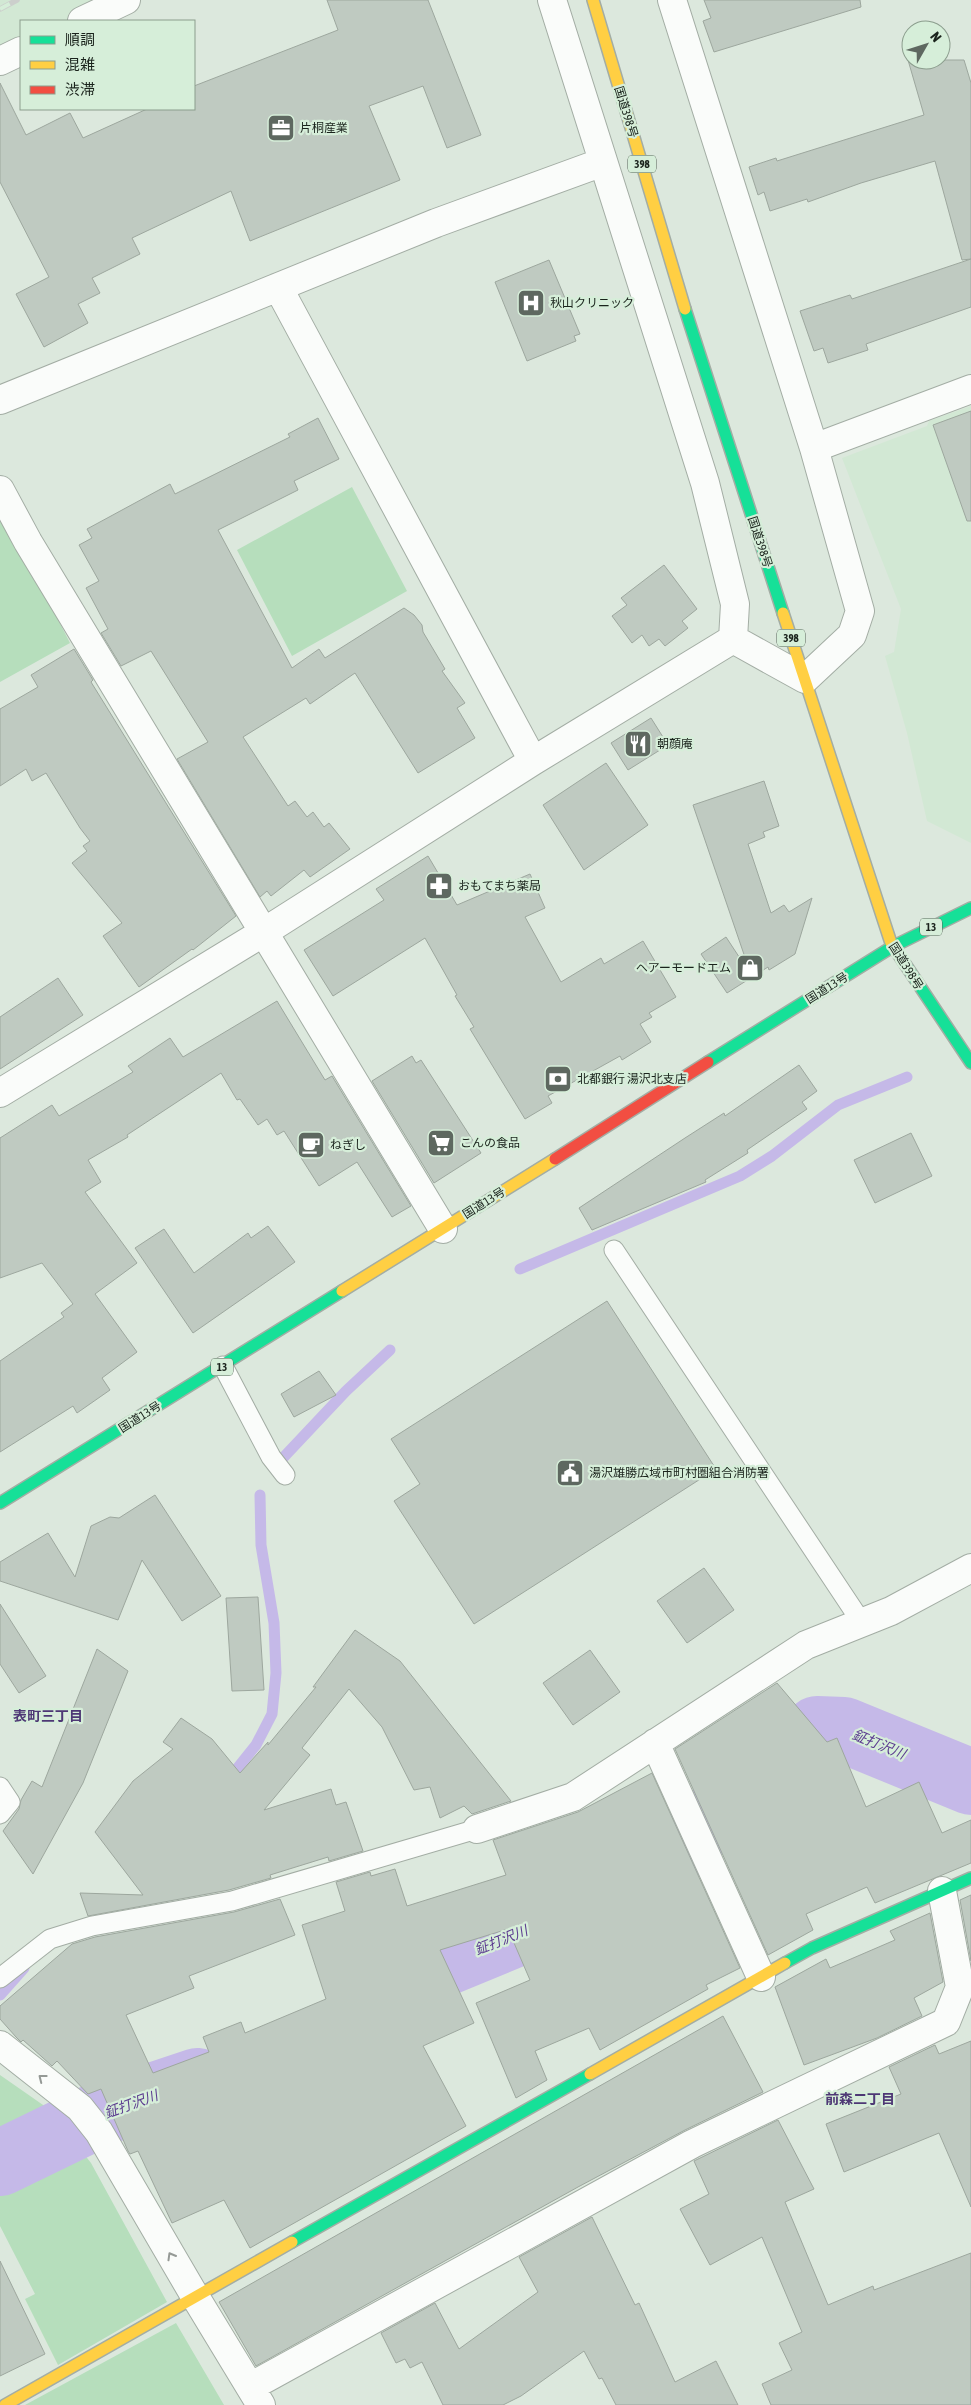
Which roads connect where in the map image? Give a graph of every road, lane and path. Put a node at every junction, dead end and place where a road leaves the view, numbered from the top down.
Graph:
1 (126, 0) edge
2 (552, 0) edge
3 (593, 0) edge
4 (672, 0) edge
5 (84, 20) edge
6 (20, 51) edge
7 (0, 61) edge
8 (603, 162) junction
9 (278, 287) junction
10 (971, 389) edge
11 (0, 400) edge
12 (814, 448) junction
13 (0, 490) edge
14 (733, 639) junction
15 (805, 679) junction
16 (533, 761) junction
17 (971, 908) edge
18 (264, 932) junction
19 (892, 947) junction
20 (971, 1063) edge
21 (0, 1094) edge
22 (443, 1229) junction
23 (614, 1250) dead end
24 (223, 1366) junction
25 (285, 1475) dead end
26 (0, 1503) edge
27 (971, 1568) edge
28 (862, 1623) junction
29 (655, 1743) junction
30 (0, 1787) edge
31 (0, 1814) edge
32 (476, 1829) joint
33 (971, 1878) edge
34 (942, 1891) junction
35 (761, 1977) junction
36 (0, 1978) edge
37 (0, 2045) edge
38 (196, 2298) junction
39 (256, 2396) edge
40 (5, 2405) edge

1 - 5 street
2 - 8 street
3 - 15 main road, 国道398号 / 398
4 - 12 street
6 - 7 street
8 - 9 street
8 - 14 street
9 - 11 street
9 - 16 street
10 - 12 street
12 - 15 street
13 - 18 street
14 - 15 street
14 - 16 street
15 - 19 main road, 国道398号 / 398
16 - 18 street
17 - 19 main road, 国道13号 / 13
18 - 21 street
18 - 22 street
19 - 20 main road, 国道398号 / 398
19 - 22 main road, 国道13号 / 13
22 - 24 main road, 国道13号 / 13
23 - 28 lane
24 - 25 lane
24 - 26 main road, 国道13号 / 13
27 - 28 street
28 - 29 street
29 - 32 street
29 - 35 street
30 - 31 lane
32 - 36 lane
33 - 34 main road
34 - 35 main road
34 - 39 street
35 - 38 main road
38 -> 37 street
38 - 39 street
38 - 40 main road

